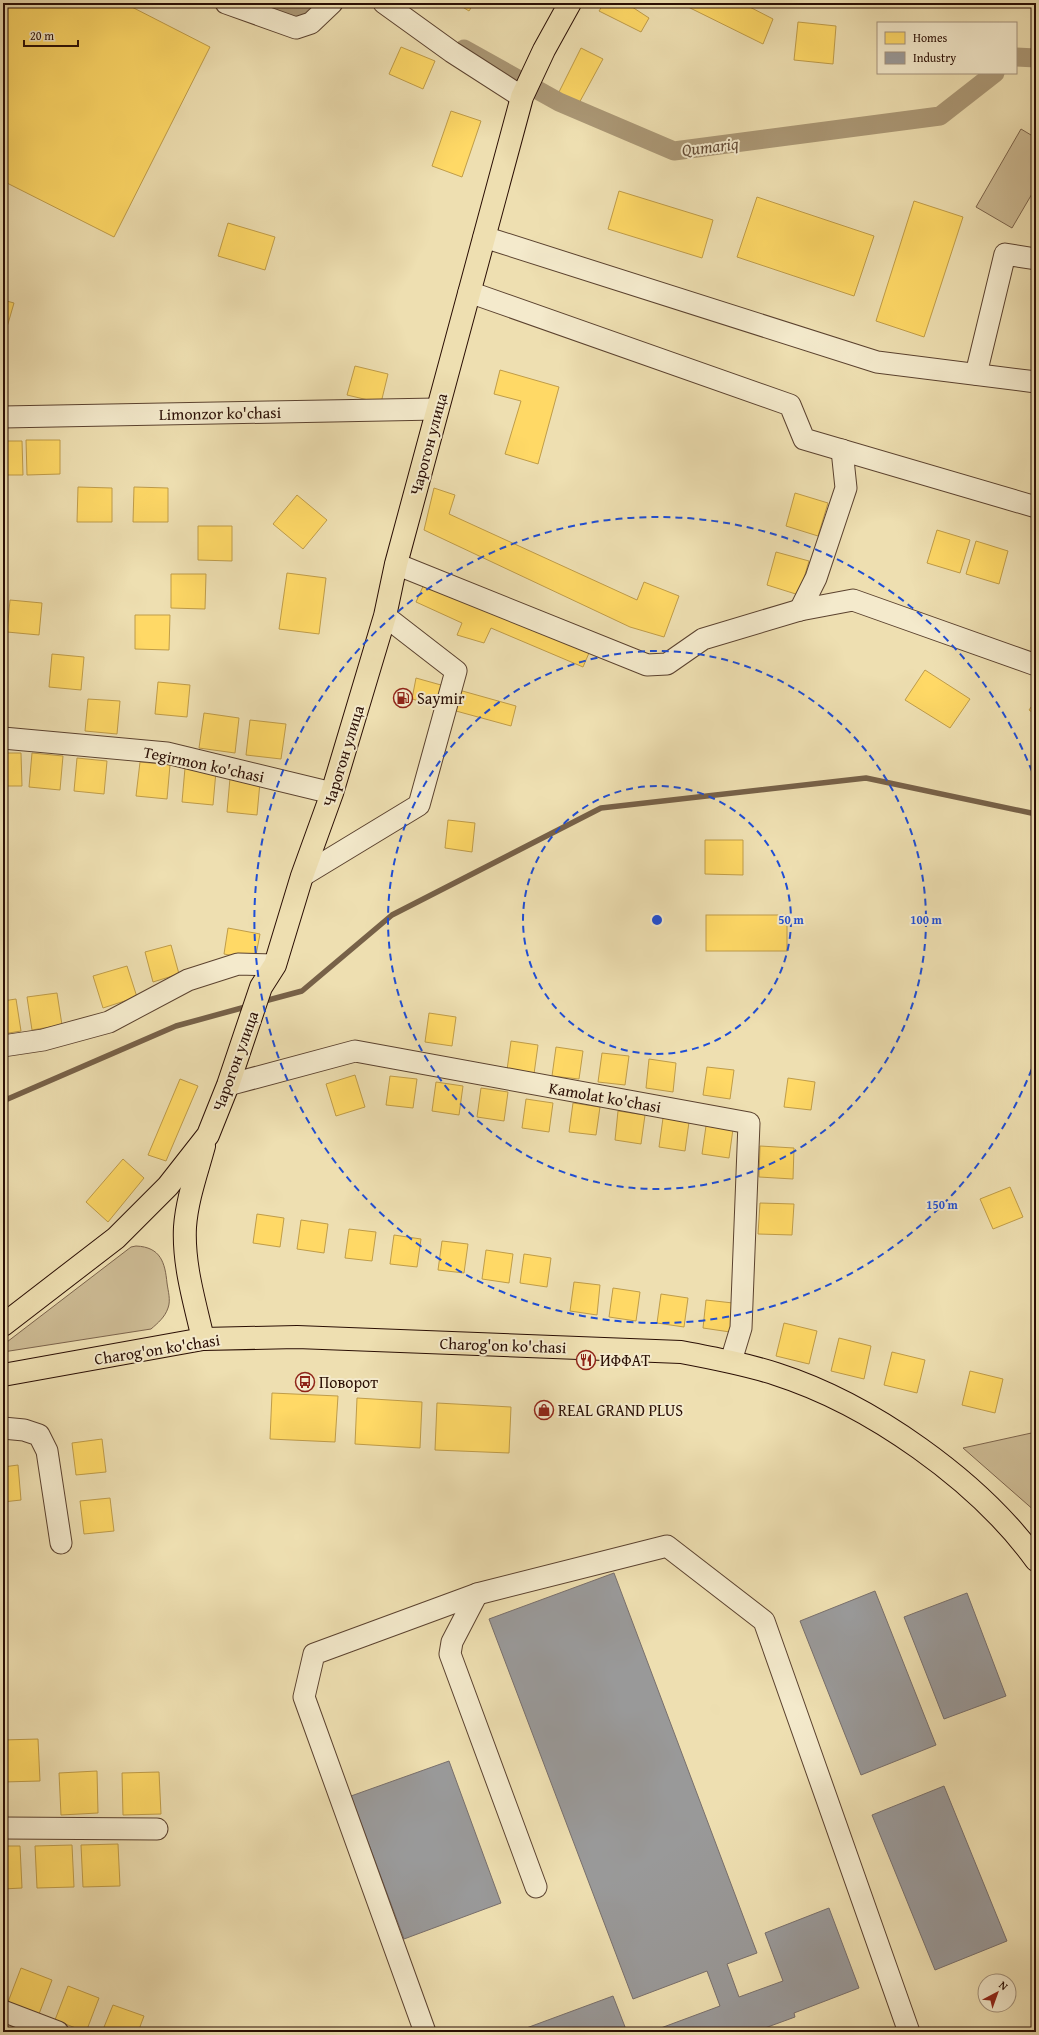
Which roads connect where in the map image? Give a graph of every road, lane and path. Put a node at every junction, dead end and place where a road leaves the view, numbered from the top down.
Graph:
1 (226, 3) edge
2 (332, 3) edge
3 (384, 3) edge
4 (570, 3) edge
5 (522, 97) junction
6 (484, 236) junction
7 (1036, 259) edge
8 (469, 292) junction
9 (976, 374) junction
10 (1036, 382) edge
11 (437, 408) junction
12 (3, 417) edge
13 (842, 450) junction
14 (1036, 507) edge
15 (396, 564) junction
16 (800, 610) junction
17 (385, 616) junction
18 (1036, 665) edge
19 (3, 738) edge
20 (332, 793) junction
21 (302, 876) junction
22 (274, 965) junction
23 (3, 1046) edge
24 (228, 1085) junction
25 (208, 1135) junction
26 (3, 1325) edge
27 (203, 1339) junction
28 (731, 1360) junction
29 (3, 1375) edge
30 (3, 1428) edge
31 (61, 1543) dead end
32 (1036, 1560) edge
33 (477, 1594) junction
34 (3, 1828) edge
35 (157, 1829) dead end
36 (536, 1887) dead end
37 (3, 2011) edge
38 (58, 2032) edge
39 (425, 2032) edge
40 (909, 2032) edge

1 - 2 street
3 - 5 street
4 - 5 main road, Чарогон улица
5 - 6 main road, Чарогон улица
6 - 8 main road, Чарогон улица
6 - 9 street
7 - 9 street
8 - 11 main road, Чарогон улица
8 - 13 street
9 - 10 street
11 - 12 street, Limonzor ko'chasi
11 - 15 main road, Чарогон улица
13 - 14 street
13 - 16 street
15 - 16 street
15 - 17 main road, Чарогон улица
16 - 18 street
17 - 20 main road, Чарогон улица
17 - 21 street
19 - 20 street, Tegirmon ko'chasi
20 - 21 main road, Чарогон улица
21 - 22 main road, Чарогон улица
22 - 23 street
22 - 24 main road, Чарогон улица
24 - 25 main road, Чарогон улица
24 - 28 street, Kamolat ko'chasi
25 - 26 main road, Чарогон улица
25 - 27 main road
27 - 28 main road, Charog'on ko'chasi
27 - 29 main road, Charog'on ko'chasi
28 - 32 main road, Charog'on ko'chasi
30 - 31 street
33 - 36 street
33 - 39 street
33 - 40 street
34 - 35 street
37 - 38 street

